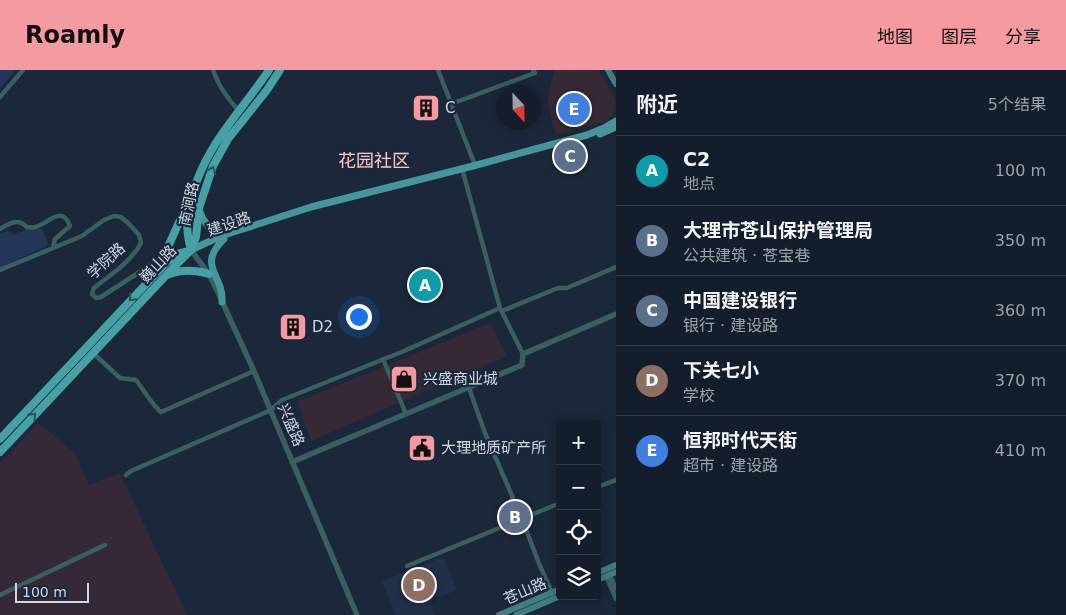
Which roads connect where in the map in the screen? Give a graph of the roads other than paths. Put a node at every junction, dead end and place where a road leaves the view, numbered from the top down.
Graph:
1 (23, 70) edge
2 (213, 70) edge
3 (269, 70) edge
4 (280, 70) edge
5 (438, 70) edge
6 (533, 70) edge
7 (608, 70) edge
8 (616, 84) edge
9 (0, 97) edge
10 (451, 104) junction
11 (238, 110) junction
12 (245, 116) junction
13 (616, 121) edge
14 (616, 127) edge
15 (475, 165) junction
16 (463, 172) junction
17 (192, 194) junction
18 (199, 208) junction
19 (0, 229) edge
20 (222, 237) junction
21 (53, 248) junction
22 (191, 250) junction
23 (164, 256) junction
24 (152, 264) junction
25 (616, 267) edge
26 (0, 270) edge
27 (208, 274) junction
28 (154, 275) junction
29 (165, 276) junction
30 (222, 302) junction
31 (501, 309) junction
32 (616, 314) edge
33 (93, 353) junction
34 (523, 354) junction
35 (383, 359) junction
36 (254, 371) junction
37 (469, 388) junction
38 (270, 410) junction
39 (406, 414) junction
40 (0, 439) edge
41 (0, 452) edge
42 (292, 462) junction
43 (126, 475) dead end
44 (616, 480) edge
45 (601, 486) edge
46 (556, 505) edge
47 (522, 519) junction
48 (105, 545) dead end
49 (616, 565) edge
50 (407, 566) dead end
51 (601, 571) edge
52 (611, 574) edge
53 (616, 589) edge
54 (0, 595) edge
55 (555, 596) edge
56 (616, 599) edge
57 (357, 615) edge
58 (499, 615) edge
59 (516, 615) edge

1 - 9 street
2 - 11 street
3 - 11 highway, 南涧路
4 - 12 highway, 南涧路
5 - 10 street
6 - 10 street
7 - 8 main road
10 - 15 street
11 - 12 highway
11 - 17 highway, 南涧路
18 -> 12 highway, 南涧路
13 - 15 main road, 建设路
14 - 16 main road, 建设路
15 - 20 main road, 建设路
16 - 20 main road, 建设路
16 - 31 street
17 - 22 highway, 南涧路
17 - 23 highway
18 - 20 main road
18 - 22 highway, 南涧路
19 - 21 street
20 - 22 main road, 建设路
20 - 30 main road
21 - 24 street, 学院路
21 - 26 street, 学院路
22 - 27 street, 兴盛路
22 - 28 highway, 巍山路
22 - 29 highway, 巍山路
23 - 24 street
23 - 28 highway
24 - 28 street
25 - 31 street
27 - 29 highway
27 - 30 street, 兴盛路
28 -> 40 highway, 巍山路
29 - 33 highway, 巍山路
30 - 36 street, 兴盛路
31 - 34 street
31 - 35 street
32 - 34 street
33 - 36 street
41 -> 33 highway, 巍山路
34 - 37 street
35 - 38 street
35 - 39 street
36 - 38 street, 兴盛路
37 - 39 street
37 - 47 street
38 - 42 street, 兴盛路
38 - 43 street
39 - 42 street
42 - 57 street, 兴盛路
44 - 45 street
46 - 47 street
47 - 50 street
47 - 55 street
48 - 54 street
49 - 51 main road
52 - 53 street
52 - 56 street
55 - 58 main road, 苍山路
55 - 59 main road, 苍山路

